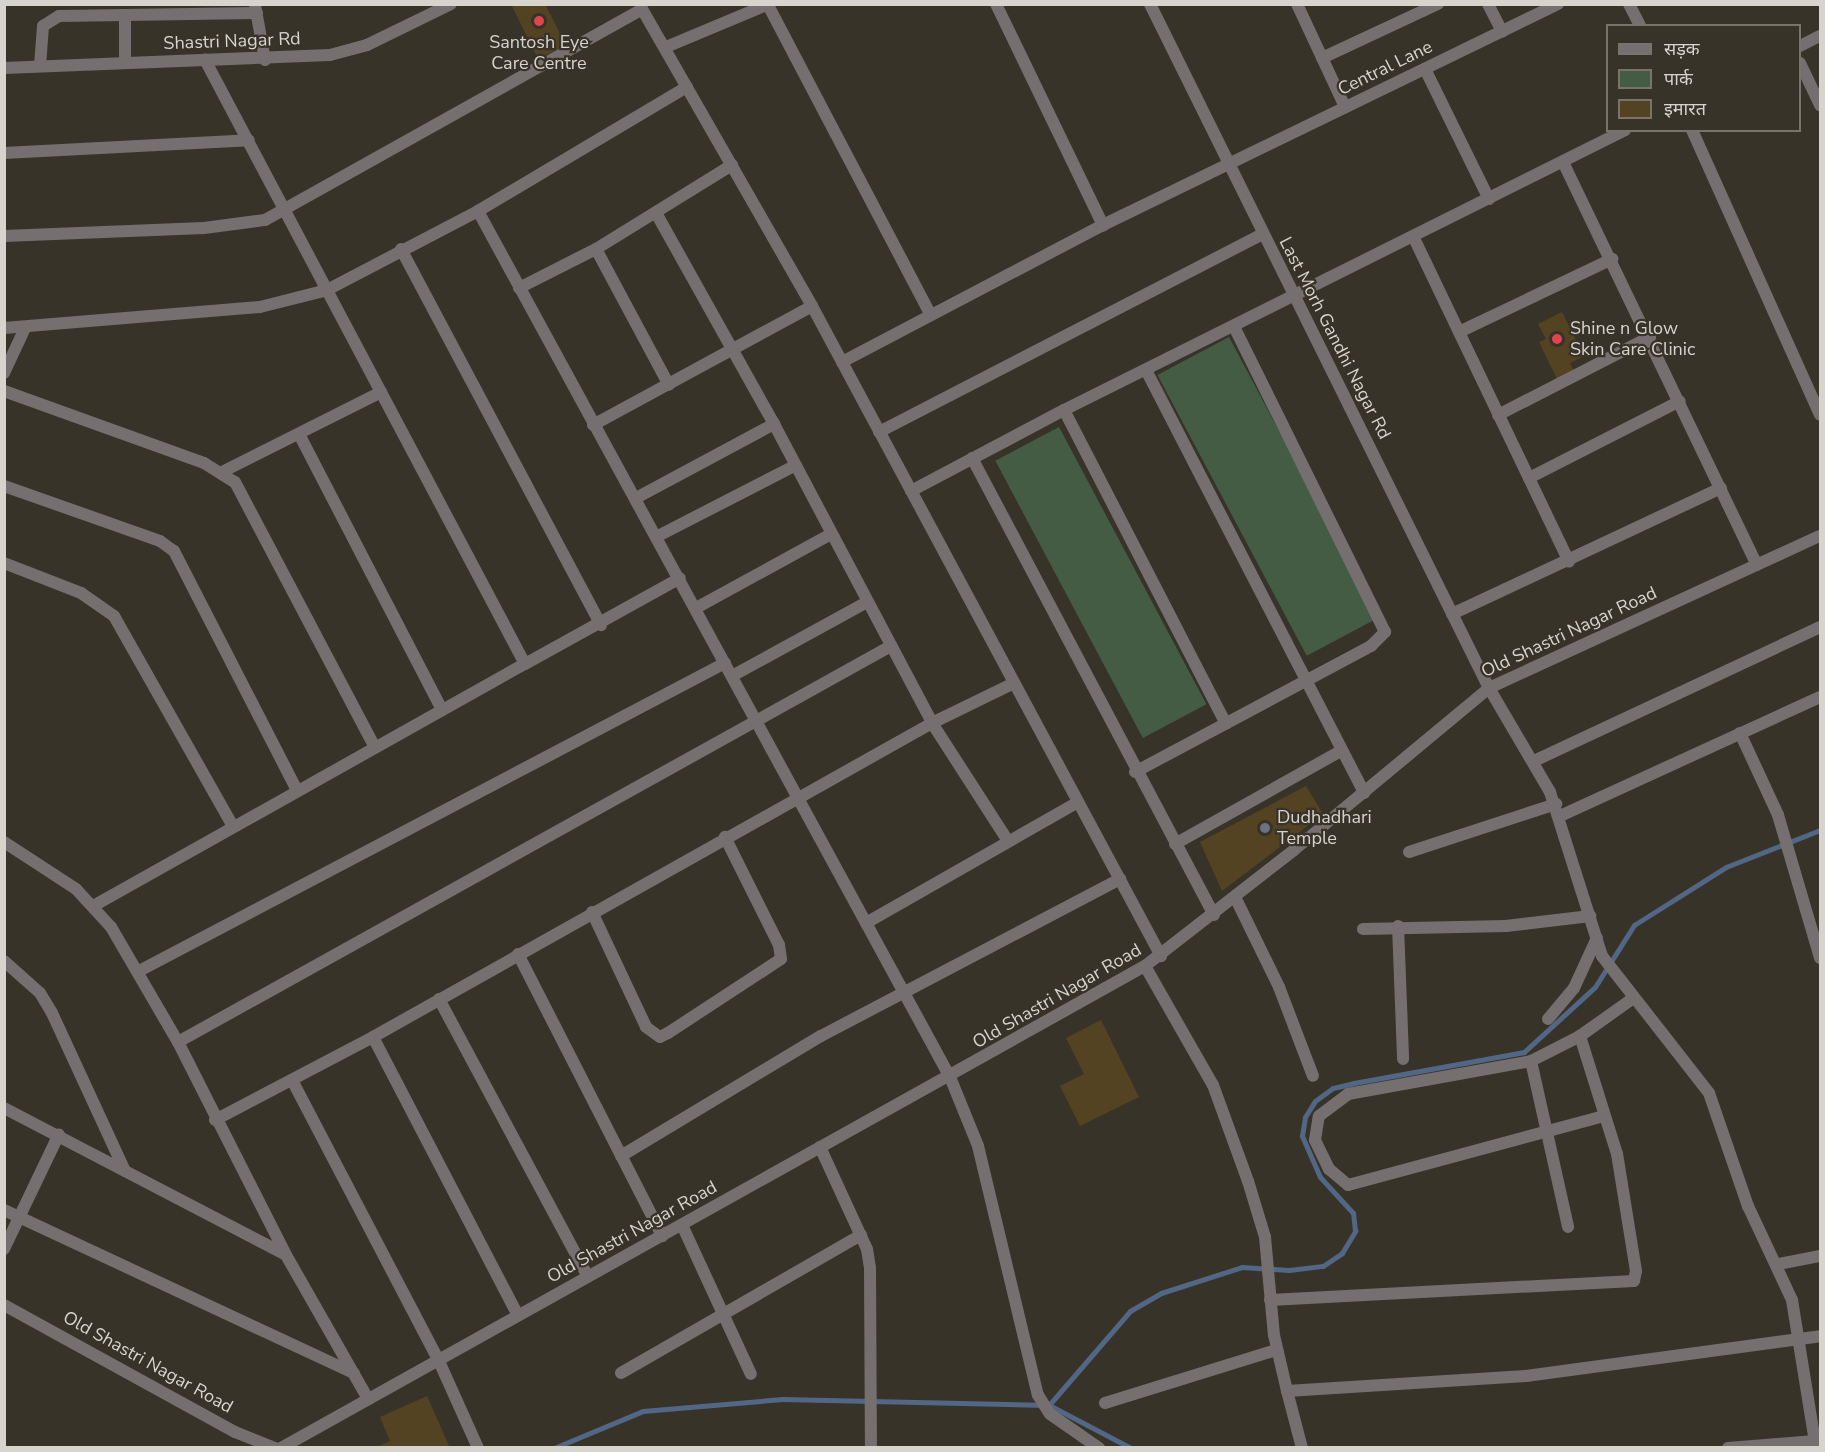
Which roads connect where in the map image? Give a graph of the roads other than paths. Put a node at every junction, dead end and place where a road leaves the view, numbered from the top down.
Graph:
1 (451, 4) edge
2 (996, 4) edge
3 (1150, 4) edge
4 (1297, 4) edge
5 (1438, 4) edge
6 (1488, 4) edge
7 (1558, 4) edge
8 (1629, 4) edge
9 (768, 5) edge
10 (640, 7) edge
11 (256, 9) edge
12 (125, 15) junction
13 (1639, 24) edge
14 (1502, 32) junction
15 (1821, 36) edge
16 (1801, 46) edge
17 (666, 47) junction
18 (1322, 58) junction
19 (205, 60) junction
20 (265, 60) junction
21 (125, 63) junction
22 (1801, 65) edge
23 (40, 66) junction
24 (4, 68) edge
25 (1425, 69) junction
26 (687, 87) junction
27 (1821, 105) edge
28 (1345, 107) junction
29 (1621, 132) edge
30 (1693, 132) edge
31 (249, 140) junction
32 (4, 153) edge
33 (1563, 162) junction
34 (1227, 163) junction
35 (732, 165) junction
36 (1489, 199) junction
37 (288, 210) junction
38 (478, 211) junction
39 (656, 213) junction
40 (1103, 225) junction
41 (1262, 234) junction
42 (4, 236) edge
43 (1413, 236) junction
44 (401, 249) junction
45 (596, 249) junction
46 (1612, 260) junction
47 (519, 288) junction
48 (327, 290) junction
49 (1294, 294) junction
50 (812, 306) junction
51 (930, 314) junction
52 (1234, 326) junction
53 (4, 328) edge
54 (25, 328) junction
55 (1459, 332) junction
56 (1650, 337) junction
57 (735, 350) junction
58 (842, 362) junction
59 (1146, 370) junction
60 (4, 373) edge
61 (669, 385) junction
62 (4, 391) edge
63 (381, 392) junction
64 (1680, 400) junction
65 (1064, 410) junction
66 (1498, 415) junction
67 (1821, 415) edge
68 (774, 424) junction
69 (593, 425) junction
70 (879, 432) junction
71 (299, 434) junction
72 (972, 458) junction
73 (796, 465) junction
74 (222, 472) junction
75 (1529, 478) junction
76 (4, 486) edge
77 (1720, 488) junction
78 (911, 491) junction
79 (636, 498) junction
80 (831, 534) junction
81 (1821, 536) edge
82 (656, 537) junction
83 (1569, 561) junction
84 (4, 563) edge
85 (1757, 565) junction
86 (680, 578) junction
87 (867, 602) junction
88 (696, 608) junction
89 (1452, 614) junction
90 (600, 625) junction
91 (1821, 627) edge
92 (891, 646) junction
93 (725, 663) junction
94 (525, 664) junction
95 (732, 676) junction
96 (1304, 682) junction
97 (1014, 683) junction
98 (1489, 688) junction
99 (1821, 697) edge
100 (442, 710) junction
101 (757, 722) junction
102 (932, 723) junction
103 (1226, 724) junction
104 (1740, 733) junction
105 (375, 747) junction
106 (1341, 751) junction
107 (1534, 762) junction
108 (1135, 772) junction
109 (297, 790) junction
110 (1364, 793) junction
111 (795, 798) junction
112 (1078, 802) junction
113 (1558, 810) junction
114 (233, 826) junction
115 (724, 837) junction
116 (1008, 841) junction
117 (4, 842) edge
118 (1175, 844) junction
119 (1409, 852) dead end
120 (1120, 879) junction
121 (1235, 897) junction
122 (95, 904) junction
123 (592, 912) junction
124 (1214, 915) junction
125 (1590, 916) junction
126 (866, 923) junction
127 (1398, 926) junction
128 (1363, 929) dead end
129 (1597, 938) junction
130 (518, 954) junction
131 (1161, 956) junction
132 (1821, 958) edge
133 (4, 961) edge
134 (1145, 966) junction
135 (139, 971) junction
136 (902, 992) junction
137 (439, 999) junction
138 (1632, 999) junction
139 (1548, 1019) dead end
140 (373, 1036) junction
141 (1580, 1036) junction
142 (178, 1042) junction
143 (1403, 1059) dead end
144 (1531, 1061) junction
145 (1313, 1076) dead end
146 (950, 1077) junction
147 (292, 1080) junction
148 (5, 1108) edge
149 (1604, 1116) junction
150 (215, 1119) junction
151 (1548, 1131) junction
152 (59, 1134) junction
153 (820, 1148) junction
154 (621, 1156) junction
155 (125, 1171) junction
156 (4, 1210) edge
157 (20, 1216) junction
158 (682, 1225) junction
159 (1568, 1227) dead end
160 (861, 1235) junction
161 (662, 1236) junction
162 (4, 1249) edge
163 (286, 1255) junction
164 (1821, 1256) edge
165 (1778, 1264) junction
166 (588, 1277) junction
167 (1270, 1295) junction
168 (4, 1305) edge
169 (723, 1314) junction
170 (518, 1315) junction
171 (1821, 1336) edge
172 (1799, 1339) junction
173 (1276, 1350) junction
174 (438, 1359) junction
175 (354, 1373) junction
176 (621, 1373) dead end
177 (751, 1374) dead end
178 (1287, 1391) junction
179 (368, 1399) junction
180 (1106, 1403) dead end
181 (1816, 1444) edge
182 (275, 1448) edge
183 (280, 1448) edge
184 (478, 1448) edge
185 (872, 1448) edge
186 (1099, 1448) edge
187 (1302, 1448) edge
188 (1728, 1448) edge

1 - 20 street, Shastri Nagar Rd
2 - 40 street
3 - 34 street, Last Morh Gandhi Nagar Rd
4 - 18 street
5 - 18 street
6 - 14 street
7 - 14 street, Central Lane
8 - 13 street
9 - 17 street
9 - 51 street
10 - 17 street
10 - 37 street
11 - 12 street
11 - 20 street
12 - 21 street
12 - 23 street
14 - 25 street, Central Lane
15 - 16 street
17 - 26 street
18 - 28 street
19 - 20 street, Shastri Nagar Rd
19 - 21 street, Shastri Nagar Rd
19 - 31 street
21 - 23 street, Shastri Nagar Rd
22 - 27 street
23 - 24 street, Shastri Nagar Rd
25 - 28 street, Central Lane
25 - 36 street
26 - 35 street
26 - 38 street
28 - 34 street, Central Lane
29 - 33 street
30 - 67 street
31 - 32 street
31 - 37 street
33 - 36 street
33 - 46 street
34 - 40 street, Central Lane
34 - 41 street, Last Morh Gandhi Nagar Rd
35 - 39 street
35 - 50 street
36 - 43 street
37 - 42 street
37 - 48 street
38 - 44 street
38 - 47 street
39 - 45 street
39 - 57 street
40 - 51 street, Central Lane
41 - 49 street, Last Morh Gandhi Nagar Rd
41 - 70 street
43 - 49 street
43 - 55 street
44 - 48 street
44 - 90 street
45 - 47 street
45 - 61 street
46 - 55 street
46 - 56 street
47 - 69 street
48 - 54 street
48 - 63 street
49 - 52 street
49 - 89 street, Last Morh Gandhi Nagar Rd
50 - 57 street
50 - 58 street
51 - 58 street, Central Lane
52 - 59 street
52 - 96 street
53 - 54 street
54 - 60 street
55 - 66 street
56 - 64 street
56 - 66 street
57 - 61 street
57 - 68 street
58 - 70 street
59 - 65 street
59 - 96 street
61 - 69 street
62 - 74 street
63 - 71 street
63 - 94 street
64 - 75 street
64 - 77 street
65 - 72 street
65 - 103 street
66 - 75 street
68 - 73 street
68 - 79 street
69 - 79 street
70 - 78 street
71 - 74 street
71 - 100 street
72 - 78 street
72 - 108 street
73 - 80 street
73 - 82 street
74 - 105 street
75 - 83 street
76 - 109 street
77 - 83 street
77 - 85 street
78 - 97 street
79 - 82 street
80 - 87 street
80 - 88 street
81 - 85 street, Old Shastri Nagar Road
82 - 86 street
83 - 89 street
84 - 114 street
85 - 98 street, Old Shastri Nagar Road
86 - 88 street
86 - 90 street
87 - 92 street
87 - 95 street
88 - 93 street
89 - 98 street, Last Morh Gandhi Nagar Rd
90 - 94 street
91 - 107 street
92 - 101 street
92 - 102 street
93 - 95 street
93 - 135 street
94 - 100 street
95 - 101 street
96 - 103 street
96 - 106 street
97 - 102 street
97 - 112 street
98 - 107 street, Last Morh Gandhi Nagar Rd
98 - 110 street, Old Shastri Nagar Road
99 - 104 street
100 - 105 street
101 - 111 street
101 - 142 street
102 - 111 street
102 - 116 street
103 - 108 street
104 - 113 street
104 - 132 street
105 - 109 street
106 - 110 street
106 - 118 street
107 - 113 street, Last Morh Gandhi Nagar Rd
108 - 118 street
109 - 114 street
110 - 121 street, Old Shastri Nagar Road
111 - 115 street
111 - 126 street
112 - 116 street
112 - 120 street
113 - 119 street
113 - 125 street, Last Morh Gandhi Nagar Rd
114 - 122 street
115 - 123 street
115 - 123 street
116 - 126 street
117 - 122 street
118 - 124 street
120 - 131 street
120 - 136 street
121 - 124 street, Old Shastri Nagar Road
121 - 145 street
122 - 135 street
123 - 130 street
124 - 131 street, Old Shastri Nagar Road
125 - 127 street
125 - 129 street, Last Morh Gandhi Nagar Rd
126 - 136 street
127 - 128 street
127 - 143 street
129 - 138 street, Last Morh Gandhi Nagar Rd
129 - 139 street
130 - 137 street
130 - 154 street
131 - 134 street, Old Shastri Nagar Road
133 - 155 street
134 - 146 street, Old Shastri Nagar Road
134 - 167 street
135 - 142 street
136 - 146 street
136 - 154 street
137 - 140 street
137 - 166 street
138 - 141 street
138 - 165 street, Last Morh Gandhi Nagar Rd
140 - 147 street
140 - 170 street
141 - 144 street
141 - 149 street
142 - 150 street
144 - 151 street
144 - 151 street
146 - 153 street, Old Shastri Nagar Road
146 - 186 street
147 - 150 street
147 - 174 street
148 - 152 street
149 - 151 street
149 - 167 street
150 - 163 street
151 - 159 street
152 - 155 street
152 - 157 street
153 - 158 street, Old Shastri Nagar Road
153 - 160 street
154 - 161 street
155 - 163 street
156 - 157 street
157 - 162 street
157 - 175 street
158 - 161 street, Old Shastri Nagar Road
158 - 169 street
160 - 169 street
160 - 185 street
161 - 166 street, Old Shastri Nagar Road
163 - 175 street
164 - 165 street
165 - 172 street, Last Morh Gandhi Nagar Rd
166 - 170 street, Old Shastri Nagar Road
167 - 173 street
168 - 182 street, Old Shastri Nagar Road
169 - 176 street
169 - 177 street
170 - 174 street, Old Shastri Nagar Road
171 - 172 street
172 - 178 street
172 - 181 street, Last Morh Gandhi Nagar Rd
173 - 178 street
173 - 180 street
174 - 179 street, Old Shastri Nagar Road
174 - 184 street
175 - 179 street
178 - 187 street
179 - 183 street, Old Shastri Nagar Road
181 - 188 street

